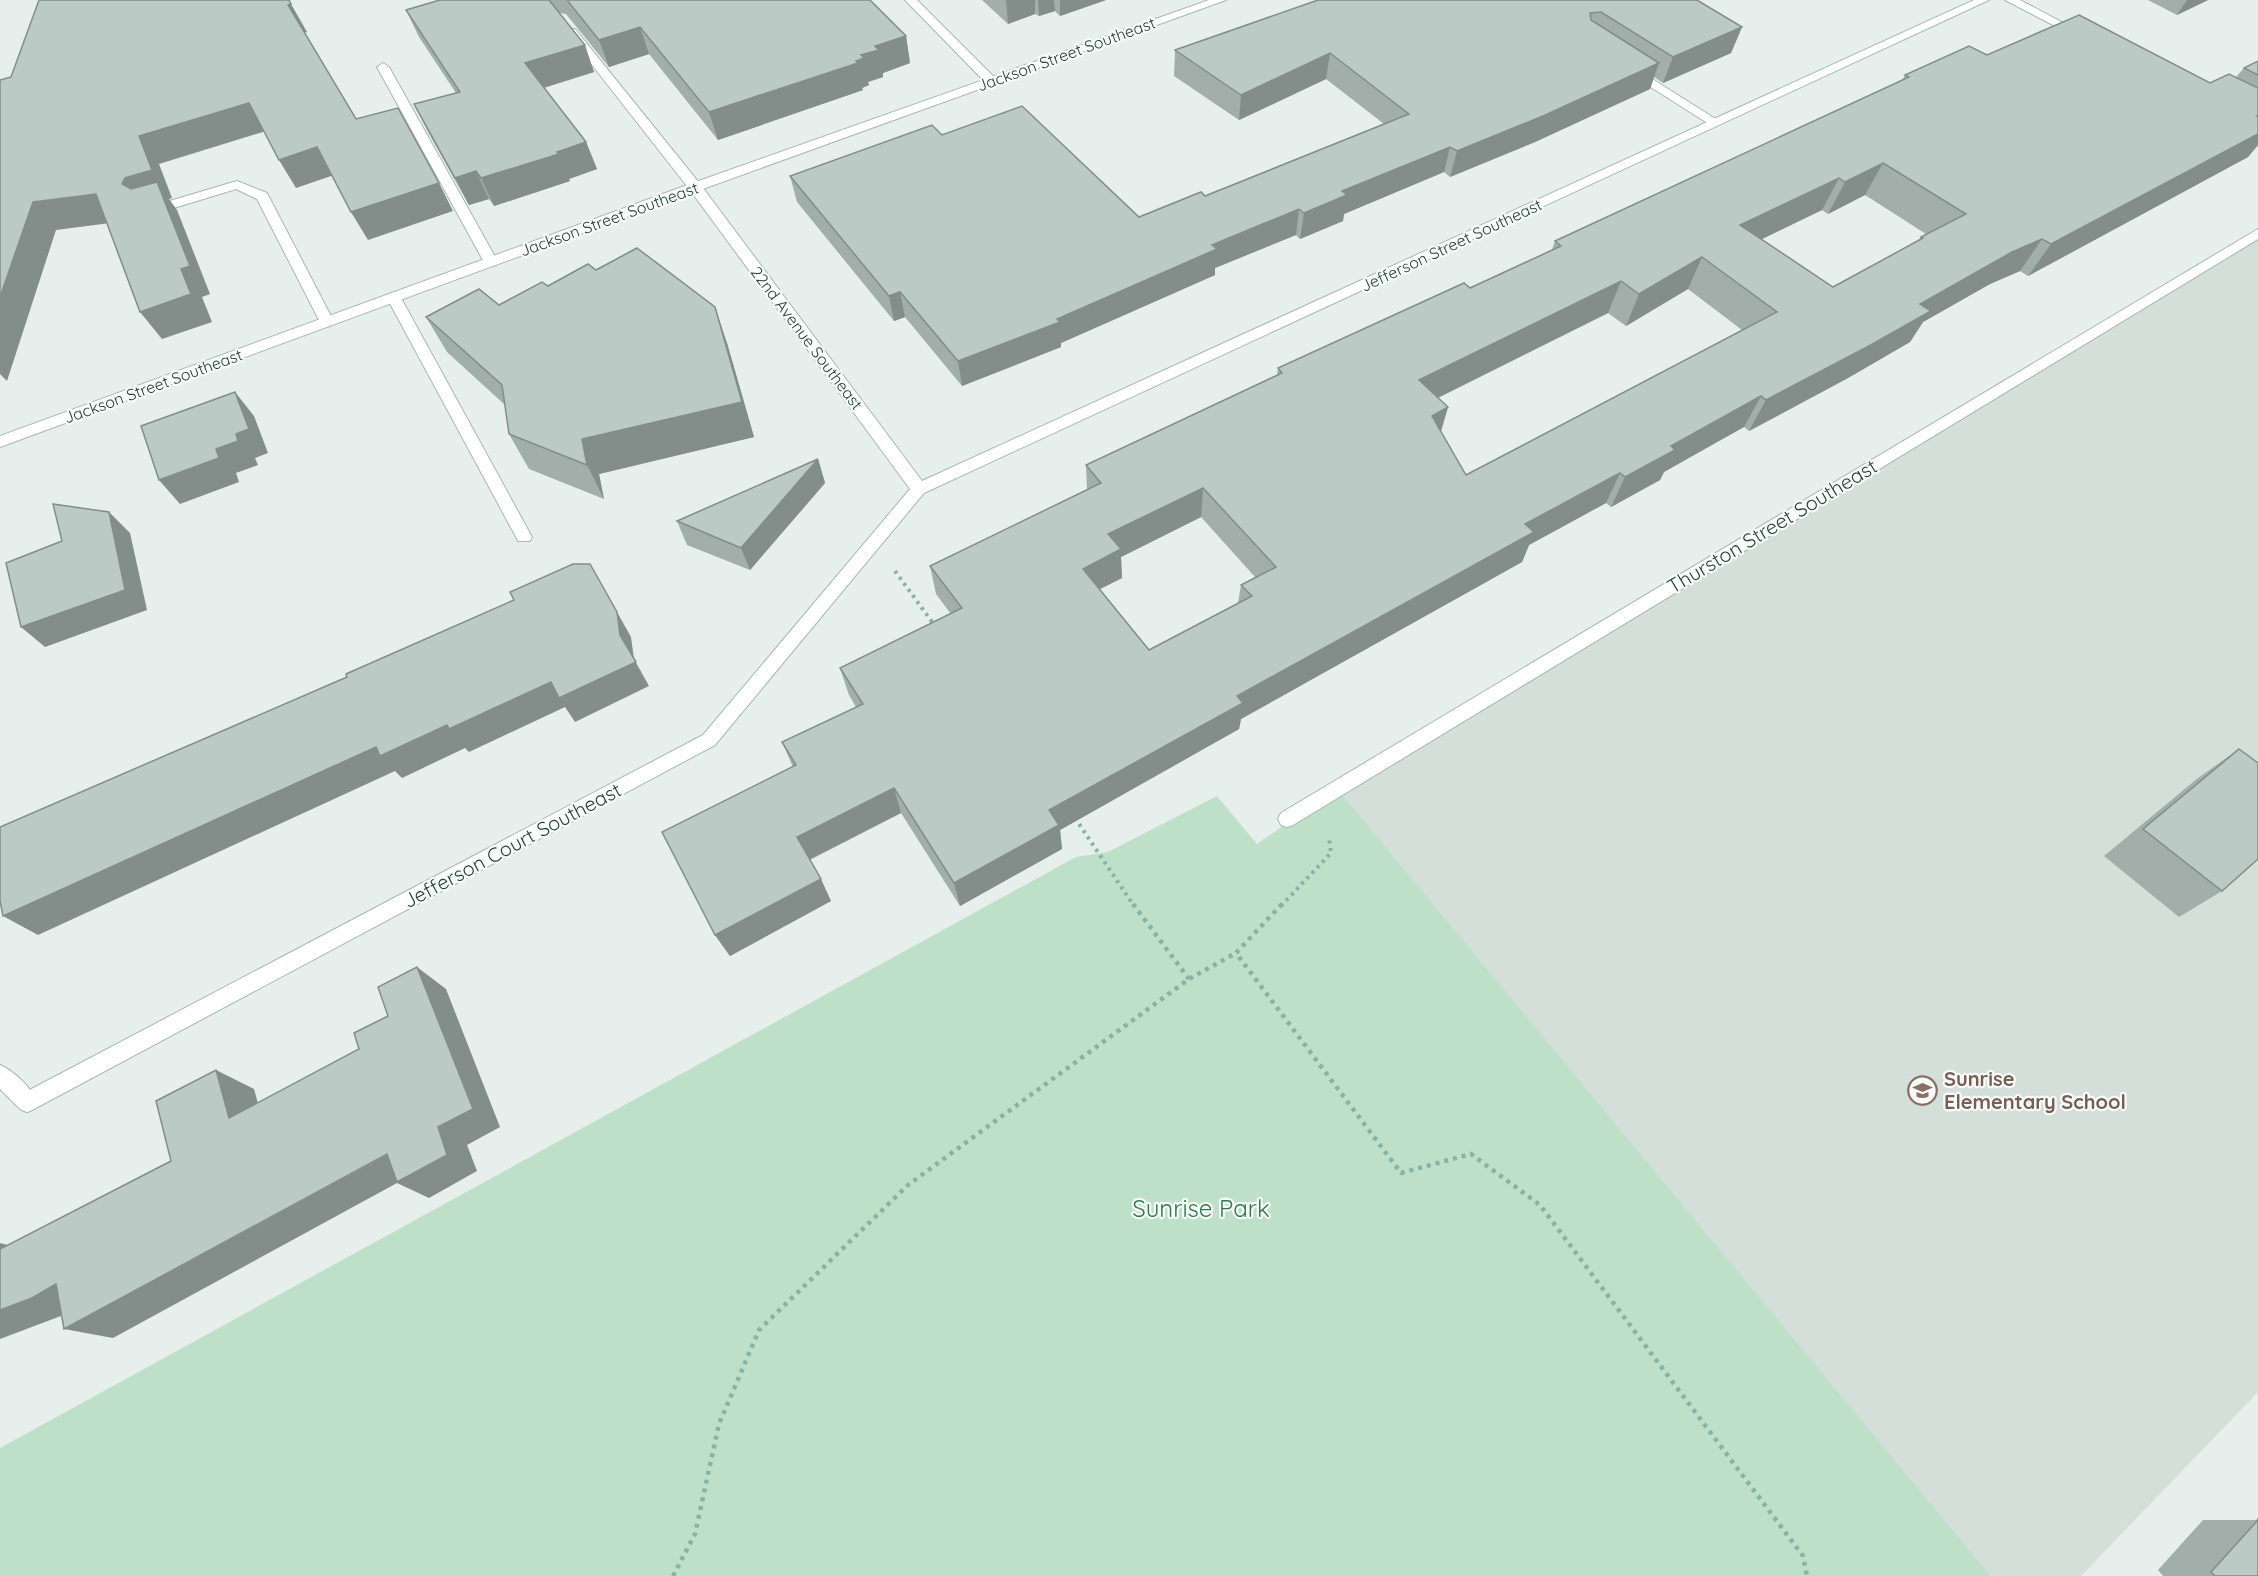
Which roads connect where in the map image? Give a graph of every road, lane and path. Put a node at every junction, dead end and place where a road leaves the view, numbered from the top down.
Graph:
1 (911, 0) edge
2 (1220, 0) edge
3 (1983, 0) edge
4 (2011, 0) edge
5 (560, 17) edge
6 (2094, 42) edge
7 (1617, 61) edge
8 (383, 67) dead end
9 (991, 81) junction
10 (1716, 123) junction
11 (695, 187) junction
12 (151, 211) edge
13 (2258, 233) edge
14 (491, 262) junction
15 (394, 298) junction
16 (327, 322) junction
17 (0, 442) edge
18 (919, 489) junction
19 (524, 537) dead end
20 (874, 543) junction
21 (937, 629) edge
22 (1322, 797) junction
23 (1069, 809) edge
24 (1287, 819) dead end
25 (1236, 953) junction
26 (1189, 979) junction
27 (0, 1075) edge
28 (673, 1576) edge
29 (1807, 1576) edge

1 - 9 street
2 - 9 street, Jackson Street Southeast
3 - 10 street, Jefferson Street Southeast
4 - 6 street
5 - 11 street, 22nd Avenue Southeast
7 - 10 street
8 - 14 street
9 - 11 street, Jackson Street Southeast
10 - 18 street, Jefferson Street Southeast
11 - 14 street, Jackson Street Southeast
11 - 18 street, 22nd Avenue Southeast
12 - 16 street
13 - 22 street, Thurston Street Southeast
14 - 15 street, Jackson Street Southeast
15 - 16 street, Jackson Street Southeast
15 - 19 street
16 - 17 street, Jackson Street Southeast
18 - 20 street, Jefferson Court Southeast
20 - 21 path
20 - 27 street, Jefferson Court Southeast
22 - 24 street, Thurston Street Southeast
22 - 25 path
23 - 26 path
25 - 26 path
25 - 29 path
26 - 28 path

